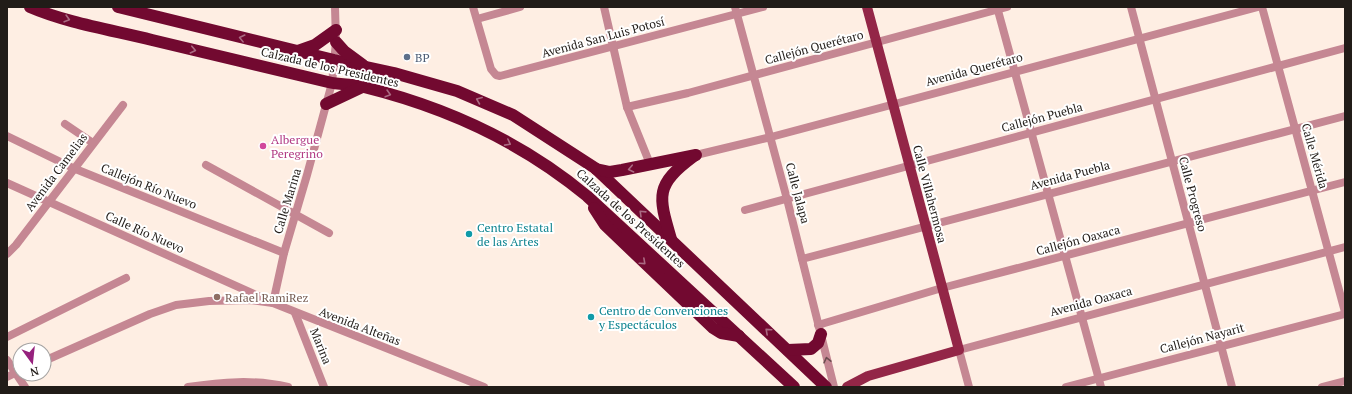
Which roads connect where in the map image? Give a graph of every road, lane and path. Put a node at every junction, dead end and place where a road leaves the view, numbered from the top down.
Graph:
1 (30, 7) edge
2 (118, 7) edge
3 (335, 7) edge
4 (474, 7) edge
5 (520, 7) edge
6 (604, 7) edge
7 (763, 7) edge
8 (867, 7) edge
9 (1007, 7) edge
10 (1131, 7) edge
11 (1258, 7) edge
12 (1262, 7) edge
13 (998, 8) edge
14 (736, 10) edge
15 (477, 19) junction
16 (336, 36) junction
17 (1139, 38) junction
18 (876, 43) junction
19 (614, 47) junction
20 (1345, 48) edge
21 (298, 51) junction
22 (334, 60) junction
23 (1278, 65) junction
24 (366, 67) junction
25 (1014, 71) junction
26 (754, 75) junction
27 (332, 83) junction
28 (362, 87) junction
29 (1155, 98) junction
30 (326, 104) junction
31 (892, 104) junction
32 (123, 105) dead end
33 (627, 107) junction
34 (1345, 116) edge
35 (66, 124) dead end
36 (1295, 129) junction
37 (1032, 133) junction
38 (7, 136) edge
39 (771, 137) junction
40 (93, 143) junction
41 (696, 155) junction
42 (1172, 160) junction
43 (650, 164) junction
44 (206, 165) dead end
45 (909, 166) junction
46 (73, 168) junction
47 (595, 168) junction
48 (1345, 182) edge
49 (7, 183) edge
50 (1312, 191) junction
51 (1048, 193) junction
52 (787, 198) junction
53 (48, 202) junction
54 (745, 210) dead end
55 (295, 214) junction
56 (1188, 223) junction
57 (926, 226) junction
58 (329, 233) dead end
59 (671, 240) junction
60 (1345, 247) edge
61 (1330, 251) junction
62 (284, 253) junction
63 (7, 254) edge
64 (1065, 256) junction
65 (802, 259) junction
66 (126, 278) dead end
67 (1205, 284) junction
68 (942, 288) junction
69 (273, 303) junction
70 (295, 313) junction
71 (1345, 313) edge
72 (1082, 317) junction
73 (820, 329) junction
74 (7, 337) edge
75 (1221, 345) junction
76 (788, 350) junction
77 (959, 350) junction
78 (52, 357) edge
79 (1098, 378) junction
80 (1345, 381) edge
81 (273, 385) edge
82 (188, 387) edge
83 (288, 387) edge
84 (324, 387) edge
85 (482, 387) edge
86 (794, 387) edge
87 (826, 387) edge
88 (834, 387) edge
89 (847, 387) edge
90 (969, 387) edge
91 (1066, 387) edge
92 (1101, 387) edge
93 (1232, 387) edge
94 (1322, 387) edge

1 -> 27 highway, Calzada de los Presidentes
21 -> 2 highway, Calzada de los Presidentes
3 - 16 street, Calle Marina
4 - 15 street
5 - 15 street
6 - 19 street
7 - 14 street, Avenida San Luis Potosí
8 - 18 main road, Calle Villahermosa
9 - 13 street, Callejón Querétaro
10 - 17 street, Calle Progreso
11 - 17 street, Avenida Querétaro
12 - 23 street, Calle Mérida
13 - 18 street, Callejón Querétaro
13 - 25 street
14 - 19 street, Avenida San Luis Potosí
14 - 26 street, Calle Jalapa
15 - 19 street, Avenida San Luis Potosí
16 - 21 highway
16 - 22 street, Calle Marina
16 - 24 highway
17 - 25 street, Avenida Querétaro
17 - 29 street, Calle Progreso
18 - 26 street, Callejón Querétaro
18 - 31 main road, Calle Villahermosa
19 - 33 street
20 - 23 street, Callejón Puebla
21 - 22 highway, Calzada de los Presidentes
22 - 24 highway, Calzada de los Presidentes
22 - 27 street, Calle Marina
23 - 29 street, Callejón Puebla
23 - 36 street, Calle Mérida
47 -> 24 highway, Calzada de los Presidentes
25 - 31 street, Avenida Querétaro
25 - 37 street
26 - 33 street, Callejón Querétaro
26 - 39 street, Calle Jalapa
27 - 28 highway, Calzada de los Presidentes
27 - 30 street, Calle Marina
28 - 30 highway
28 -> 86 highway, Calzada de los Presidentes
29 - 37 street, Callejón Puebla
29 - 42 street, Calle Progreso
30 - 55 street, Calle Marina
31 - 39 street, Avenida Querétaro
31 - 45 main road, Calle Villahermosa
32 - 40 street, Avenida Camelias
33 - 43 street
34 - 36 street, Avenida Puebla
35 - 40 street
36 - 42 street, Avenida Puebla
36 - 50 street, Calle Mérida
37 - 45 street, Callejón Puebla
37 - 51 street
38 - 46 street, Callejón Río Nuevo
39 - 41 street, Avenida Querétaro
39 - 52 street, Calle Jalapa
40 - 46 street, Avenida Camelias
41 - 43 highway
41 - 59 highway
42 - 51 street, Avenida Puebla
42 - 56 street, Calle Progreso
43 -> 47 highway
44 - 55 street
45 - 52 street, Callejón Puebla
45 - 57 main road, Calle Villahermosa
46 - 53 street, Avenida Camelias
46 - 62 street, Callejón Río Nuevo
59 -> 47 highway, Calzada de los Presidentes
48 - 50 street, Callejón Oaxaca
49 - 53 street, Calle Río Nuevo
50 - 56 street, Callejón Oaxaca
50 - 61 street, Calle Mérida
51 - 57 street, Avenida Puebla
51 - 64 street
52 - 54 street, Callejón Puebla
52 - 65 street, Calle Jalapa
53 - 63 street, Avenida Camelias
53 - 69 street, Calle Río Nuevo
55 - 58 street
55 - 62 street, Calle Marina
56 - 64 street, Callejón Oaxaca
56 - 67 street, Calle Progreso
57 - 65 street, Avenida Puebla
57 - 68 main road, Calle Villahermosa
76 -> 59 highway, Calzada de los Presidentes
60 - 61 street, Avenida Oaxaca
61 - 67 street, Avenida Oaxaca
61 - 71 street, Calle Mérida
62 - 69 street, Calle Marina
64 - 68 street, Callejón Oaxaca
64 - 72 street
65 - 73 street, Calle Jalapa
66 - 74 street
67 - 72 street, Avenida Oaxaca
67 - 75 street, Calle Progreso
68 - 73 street, Callejón Oaxaca
68 - 77 main road, Calle Villahermosa
69 - 70 street, Avenida Alteñas
69 - 78 street, Avenida Alteñas
70 - 84 street, Marina
70 - 85 street, Avenida Alteñas
71 - 75 street, Callejón Nayarit
72 - 77 street, Avenida Oaxaca
72 - 79 street
73 - 76 highway
88 -> 73 street, Calle Jalapa
75 - 79 street, Callejón Nayarit
75 - 93 street, Calle Progreso
76 - 87 highway, Calzada de los Presidentes
77 - 89 main road, Avenida Oaxaca
77 - 90 street, Calle Villahermosa
79 - 91 street, Callejón Nayarit
79 - 92 street
80 - 94 street
81 - 82 street
81 - 83 street

